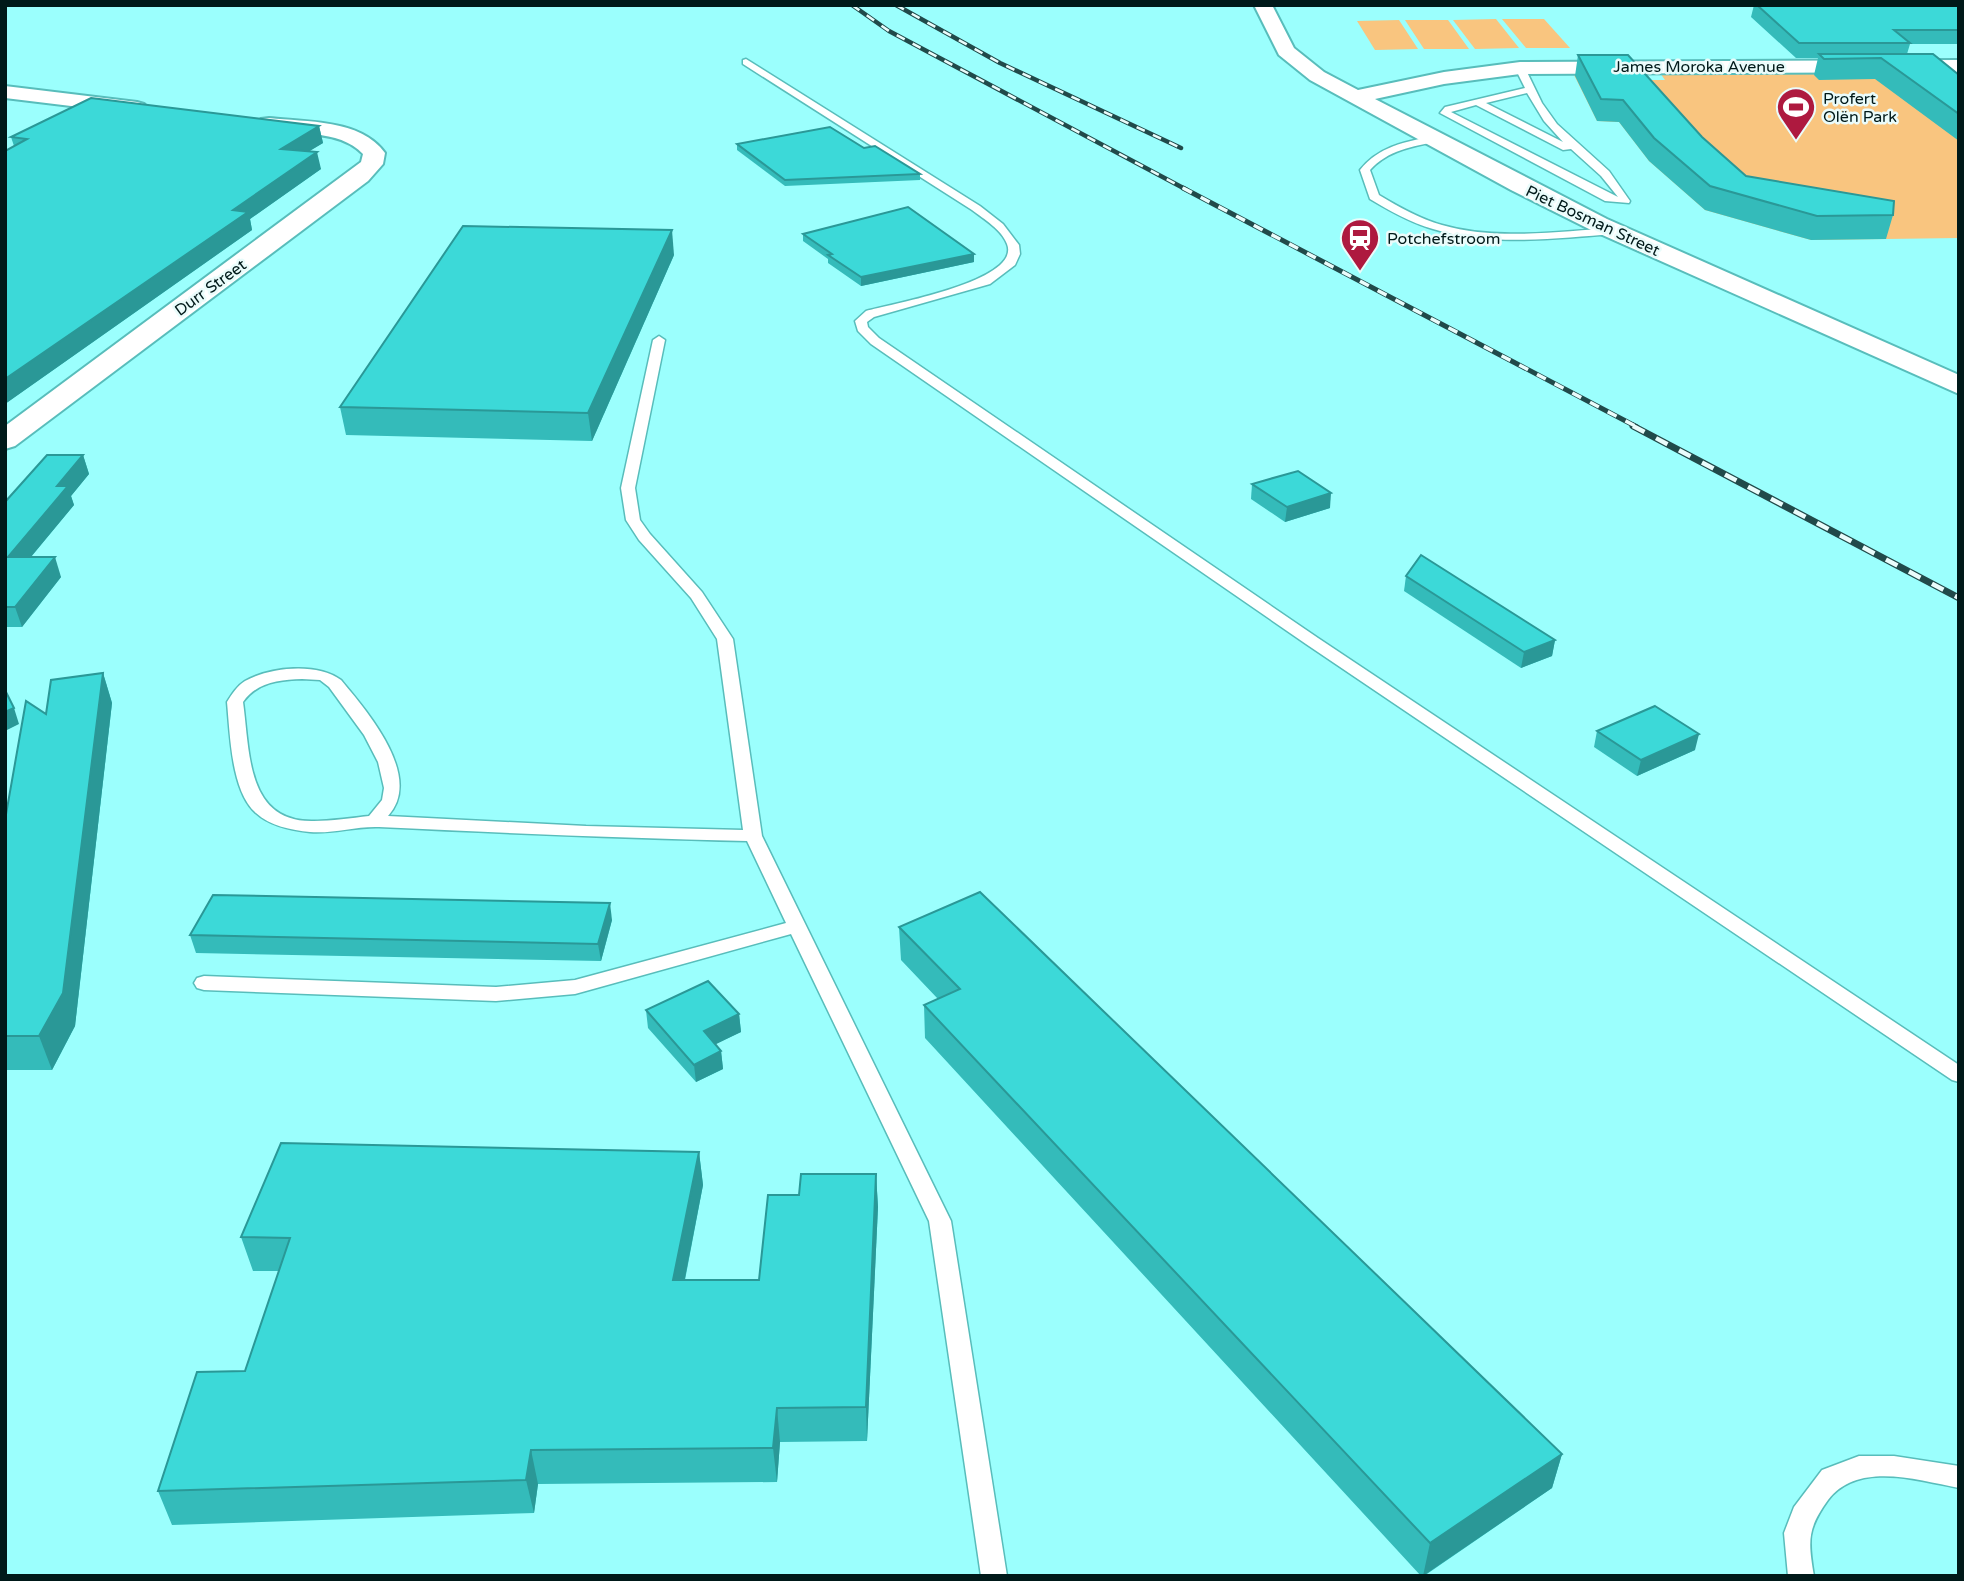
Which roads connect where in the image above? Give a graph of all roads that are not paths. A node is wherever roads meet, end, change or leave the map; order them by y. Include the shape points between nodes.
1 (1263, 5) edge
2 (746, 62) dead end
3 (1959, 66) edge
4 (1520, 68) junction
5 (1530, 89) junction
6 (5, 92) edge
7 (1357, 96) junction
8 (1477, 102) junction
9 (152, 110) edge
10 (246, 121) edge
11 (1434, 139) junction
12 (1592, 161) junction
13 (1615, 231) junction
14 (659, 340) dead end
15 (1959, 386) edge
16 (5, 440) edge
17 (374, 821) junction
18 (753, 836) junction
19 (797, 926) junction
20 (204, 983) dead end
21 (1959, 1076) edge
22 (1959, 1477) edge
23 (993, 1576) edge
24 (1801, 1576) edge

1 - 7 street, Piet Bosman Street via 1277,38 1299,64
2 - 21 lane via 976,208 1012,242 1011,267 999,276 870,314 861,321 862,328 875,341 1311,641
3 - 4 street, James Moroka Avenue
4 - 5 lane
4 - 7 street, James Moroka Avenue
5 - 8 lane
5 - 12 lane via 1539,110
6 - 9 street
7 - 11 street, Piet Bosman Street
8 - 12 lane
8 - 12 lane via 1445,113 1609,199 1625,201
10 - 16 street, Durr Street via 341,133 369,145 374,153 372,163
11 - 13 street, Piet Bosman Street
11 - 13 lane via 1388,149 1374,159 1365,170 1374,197 1413,219 1447,230 1538,236
13 - 15 street, Piet Bosman Street
14 - 18 lane via 628,488 633,520 697,596 725,639
17 - 17 lane via 391,801 388,769 379,745 332,680 302,673 264,679 246,688 235,702 243,767 261,810 280,821 312,827
17 - 18 lane
18 - 19 lane
19 - 20 lane via 575,987 496,994
19 - 23 lane via 940,1221
22 - 24 lane via 1896,1466 1857,1468 1831,1478 1806,1508 1795,1538

